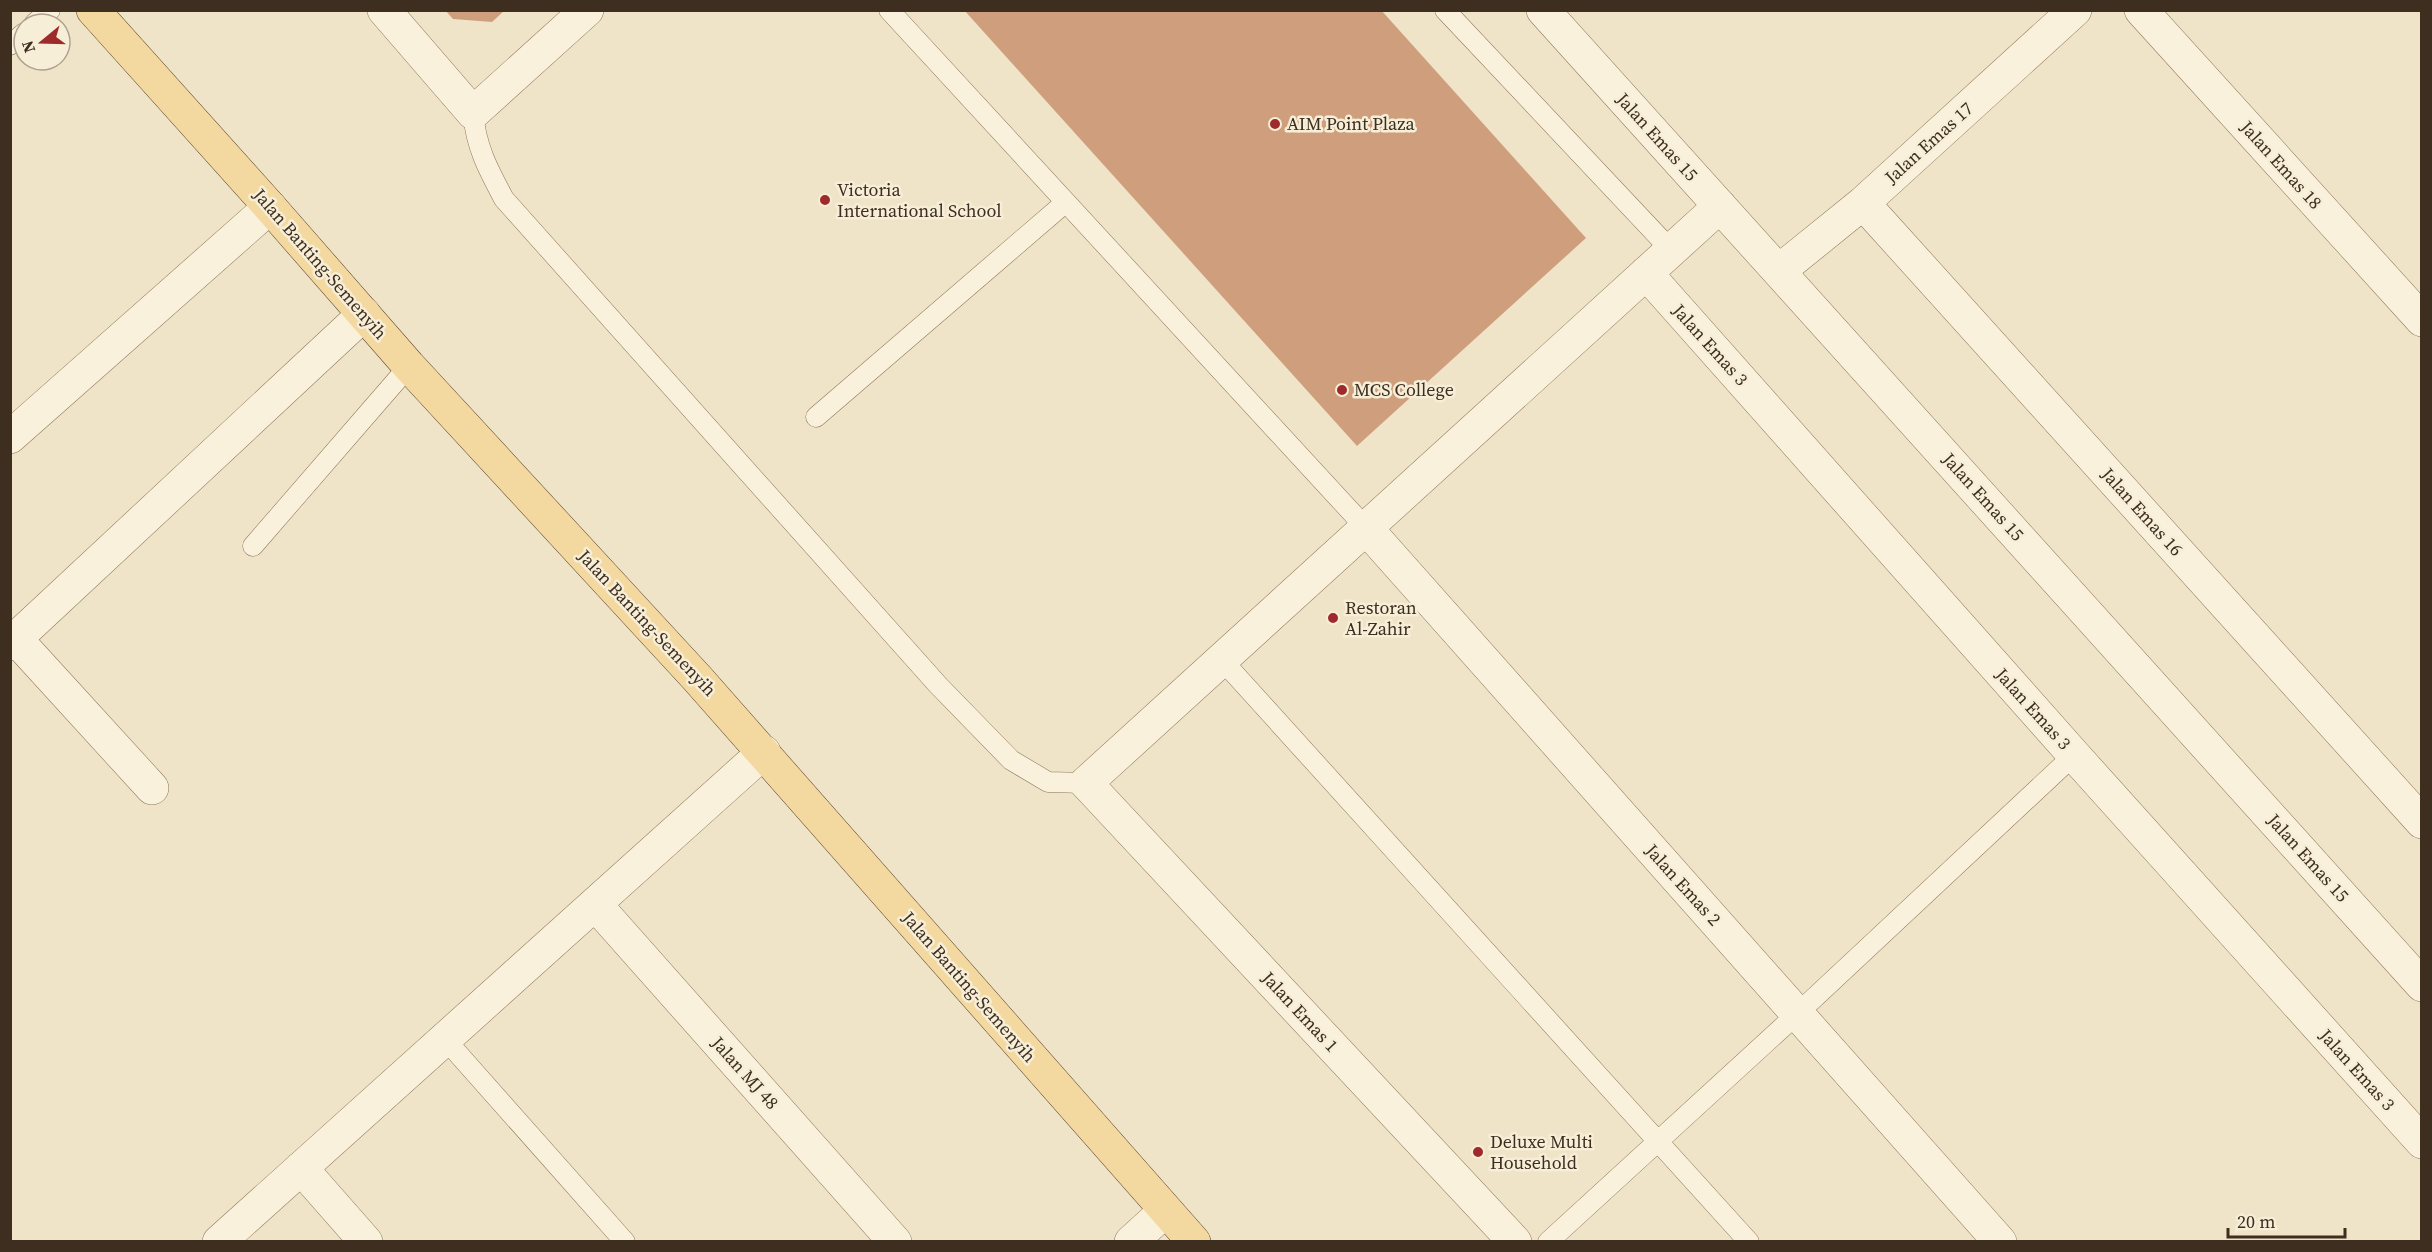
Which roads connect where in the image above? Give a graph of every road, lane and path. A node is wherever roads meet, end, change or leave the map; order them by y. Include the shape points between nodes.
1 (93, 10) edge
2 (384, 10) edge
3 (587, 10) edge
4 (889, 10) edge
5 (1445, 10) edge
6 (1543, 10) edge
7 (2075, 10) edge
8 (2141, 10) edge
9 (473, 113) junction
10 (1066, 202) junction
11 (1863, 203) junction
12 (1720, 206) junction
13 (270, 207) junction
14 (1671, 250) junction
15 (1779, 272) junction
16 (1646, 273) junction
17 (363, 314) junction
18 (2421, 320) edge
19 (410, 366) junction
20 (816, 417) dead end
21 (10, 437) edge
22 (1366, 528) junction
23 (253, 546) dead end
24 (14, 641) edge
25 (1222, 660) junction
26 (764, 752) junction
27 (2074, 755) junction
28 (1086, 783) junction
29 (152, 788) dead end
30 (2421, 822) edge
31 (596, 904) junction
32 (2421, 985) edge
33 (1797, 1014) junction
34 (445, 1039) junction
35 (1658, 1142) junction
36 (2421, 1142) edge
37 (301, 1168) junction
38 (1165, 1211) junction
39 (219, 1242) edge
40 (366, 1242) edge
41 (625, 1242) edge
42 (895, 1242) edge
43 (1131, 1242) edge
44 (1194, 1242) edge
45 (1515, 1242) edge
46 (1548, 1242) edge
47 (1749, 1242) edge
48 (2000, 1242) edge

1 - 13 main road, Jalan Banting-Semenyih
2 - 9 street
3 - 9 street
4 - 10 lane
5 - 14 lane
6 - 12 street, Jalan Emas 15
7 - 11 street, Jalan Emas 17
8 - 18 street, Jalan Emas 18
9 - 28 lane via 482,158 504,199 938,685 1011,760 1048,782
10 - 20 lane
10 - 22 lane
11 - 15 street, Jalan Emas 17
11 - 30 street, Jalan Emas 16
12 - 14 street
12 - 15 street, Jalan Emas 15
13 - 17 main road, Jalan Banting-Semenyih
13 - 21 street
14 - 16 street
15 - 32 street, Jalan Emas 15
16 - 22 street
16 - 27 street, Jalan Emas 3
17 - 19 main road, Jalan Banting-Semenyih
17 - 24 street
19 - 23 lane
19 - 26 main road, Jalan Banting-Semenyih
22 - 25 street
22 - 33 street, Jalan Emas 2
24 - 29 street
25 - 28 street
25 - 35 lane
26 - 31 street
26 - 38 main road, Jalan Banting-Semenyih
27 - 33 lane
27 - 36 street, Jalan Emas 3
28 - 45 street, Jalan Emas 1
31 - 34 street
31 - 42 street, Jalan MJ 48
33 - 35 lane
33 - 48 street, Jalan Emas 2
34 - 37 street
34 - 41 lane
35 - 46 lane
35 - 47 lane
37 - 39 street
37 - 40 street
38 - 43 street
38 - 44 main road, Jalan Banting-Semenyih

